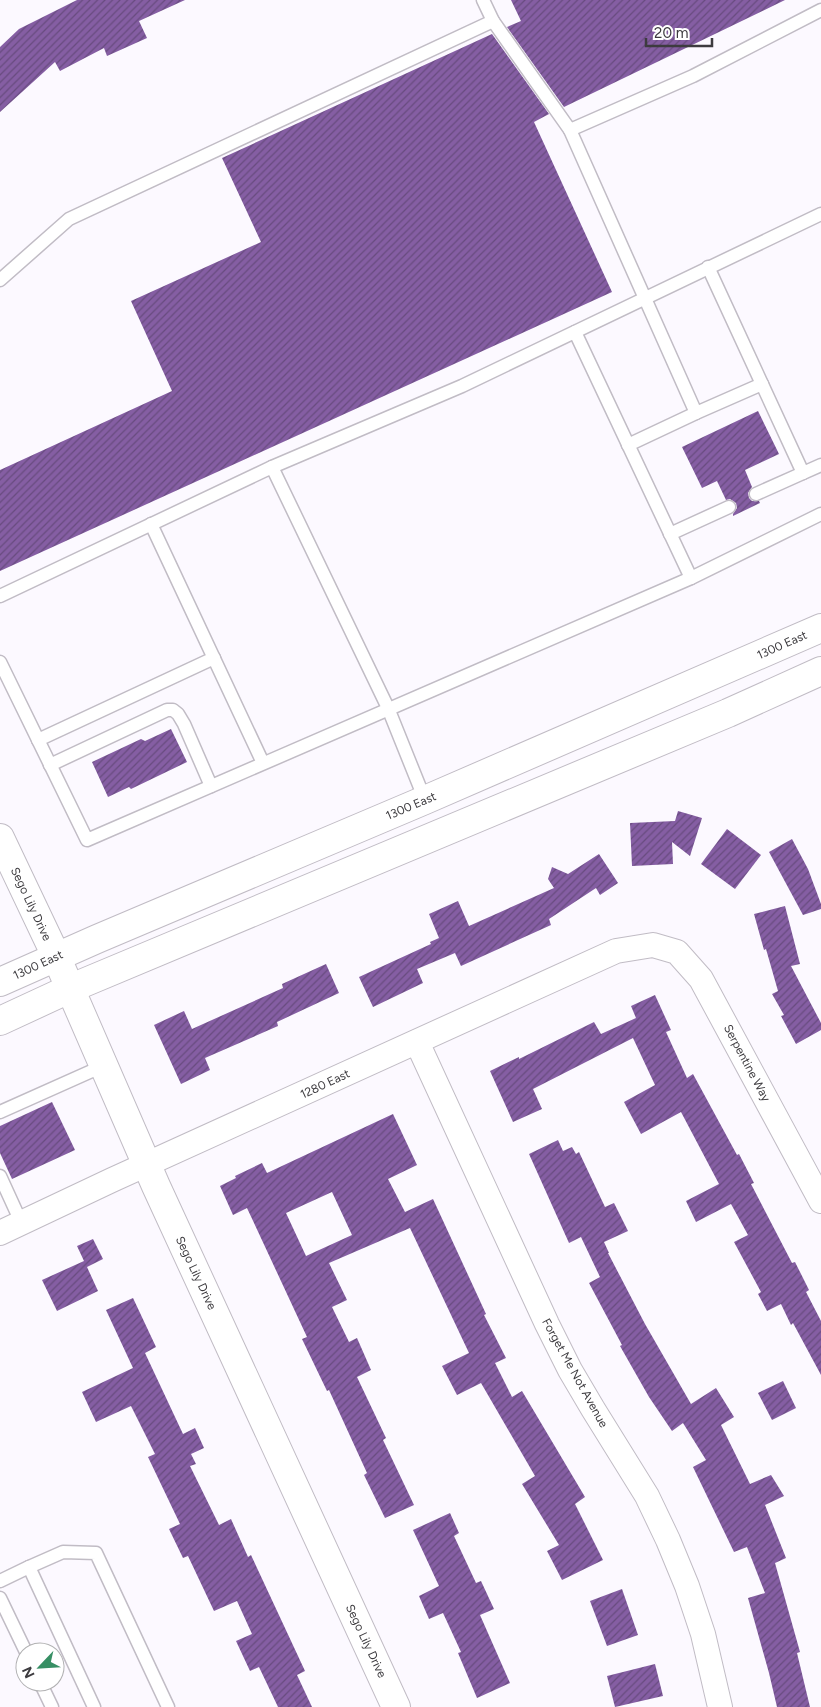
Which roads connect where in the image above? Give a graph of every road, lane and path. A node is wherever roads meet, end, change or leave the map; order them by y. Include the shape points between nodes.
1 (483, 0) edge
2 (821, 10) edge
3 (493, 21) junction
4 (570, 130) junction
5 (821, 214) edge
6 (708, 268) junction
7 (0, 280) edge
8 (644, 299) junction
9 (575, 332) junction
10 (762, 384) junction
11 (696, 413) junction
12 (628, 445) junction
13 (821, 465) edge
14 (272, 467) junction
15 (802, 473) junction
16 (756, 494) dead end
17 (729, 507) dead end
18 (821, 514) edge
19 (151, 524) junction
20 (670, 534) junction
21 (691, 578) junction
22 (0, 596) edge
23 (821, 628) edge
24 (214, 658) junction
25 (0, 662) edge
26 (821, 671) edge
27 (388, 708) junction
28 (38, 740) junction
29 (263, 763) junction
30 (50, 765) junction
31 (211, 786) junction
32 (425, 800) junction
33 (0, 838) edge
34 (311, 888) junction
35 (653, 945) joint
36 (56, 956) junction
37 (0, 982) edge
38 (69, 989) junction
39 (0, 1021) edge
40 (417, 1042) junction
41 (103, 1066) junction
42 (0, 1112) edge
43 (146, 1165) junction
44 (815, 1174) edge
45 (0, 1176) edge
46 (821, 1201) edge
47 (21, 1222) junction
48 (0, 1233) edge
49 (29, 1567) junction
50 (0, 1581) edge
51 (0, 1598) edge
52 (21, 1642) edge
53 (45, 1692) edge
54 (52, 1707) edge
55 (94, 1707) edge
56 (168, 1707) edge
57 (396, 1707) edge
58 (720, 1707) edge

1 - 3 lane
2 - 4 lane via 693,76
3 - 4 lane
3 - 7 lane via 69,219
4 - 8 lane
5 - 6 lane
6 - 8 lane
6 - 10 lane
8 - 9 lane
8 - 11 lane
9 - 12 lane
9 - 14 lane via 462,386
10 - 11 lane
10 - 15 lane
11 - 12 lane
12 - 20 lane
13 - 15 lane
14 - 19 lane
14 - 27 lane
15 - 16 lane
17 - 20 lane
18 - 21 lane
19 - 22 lane
19 - 24 lane
20 - 21 lane
21 - 27 lane
23 - 32 main road, 1300 East
24 - 28 lane
24 - 29 lane
25 - 28 lane
26 - 34 main road
27 - 29 lane
27 - 32 lane
28 - 30 lane
29 - 31 lane
30 - 31 lane via 87,840
30 - 31 lane via 173,710 184,724
32 - 34 main road via 414,823 352,850 331,864
32 - 36 main road, 1300 East
33 - 36 main road, Sego Lily Drive
34 - 38 main road
35 - 40 street, 1280 East via 616,951
35 - 44 street, Serpentine Way via 677,952 702,979
36 - 37 main road, 1300 East
36 - 38 main road, Sego Lily Drive
38 - 39 main road
38 - 41 main road, Sego Lily Drive
40 - 43 street, 1280 East
40 - 58 street, Forget Me Not Avenue via 547,1324 647,1496 668,1540 703,1634
41 - 42 lane
41 - 43 main road, Sego Lily Drive
43 - 47 street, 1280 East
43 - 57 main road, Sego Lily Drive
44 - 46 street, Serpentine Way
45 - 47 lane
47 - 48 street, 1280 East
49 - 50 lane
49 - 55 lane
49 - 56 lane via 63,1552 96,1553
51 - 52 lane
53 - 54 lane

